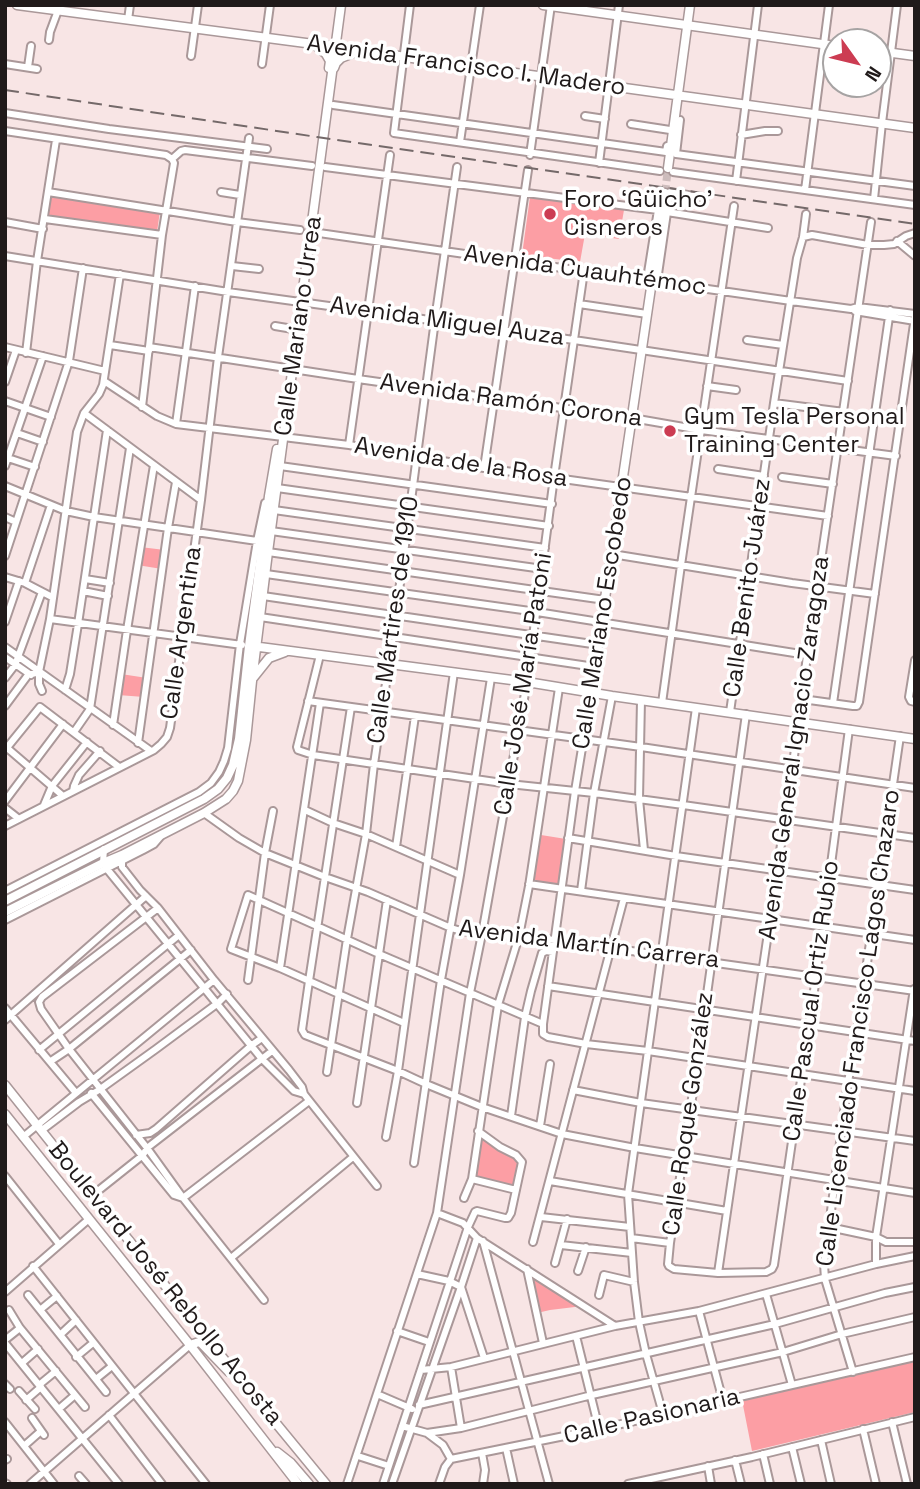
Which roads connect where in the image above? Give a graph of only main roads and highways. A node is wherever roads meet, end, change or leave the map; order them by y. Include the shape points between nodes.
1 (17, 5) edge
2 (341, 5) edge
3 (690, 5) edge
4 (548, 6) edge
5 (60, 8) edge
6 (687, 26) junction
7 (822, 44) edge
8 (315, 45) junction
9 (336, 47) junction
10 (359, 50) junction
11 (892, 53) edge
12 (915, 56) edge
13 (333, 71) junction
14 (676, 95) junction
15 (915, 128) edge
16 (667, 170) tunnel mouth
17 (667, 192) tunnel mouth
18 (300, 301) junction
19 (282, 436) junction
20 (249, 645) junction
21 (295, 651) junction
22 (252, 681) junction
23 (591, 693) junction
24 (915, 738) edge
25 (5, 901) edge
26 (5, 912) edge
27 (5, 1084) edge
28 (5, 1114) edge
29 (190, 1345) junction
30 (238, 1377) junction
31 (271, 1449) junction
32 (298, 1484) edge
33 (309, 1484) edge
34 (326, 1484) edge

1 - 5 main road, Avenida Francisco I. Madero
2 - 9 main road, Calle Mariano Urrea
3 - 6 main road
4 - 6 main road
5 - 8 main road, Avenida Francisco I. Madero
6 - 7 main road
6 - 14 main road
8 - 9 main road, Avenida Francisco I. Madero
8 - 18 main road, Calle Mariano Urrea via 330,61
9 - 10 main road, Avenida Francisco I. Madero
9 - 13 main road, Calle Mariano Urrea
10 - 13 main road via 341,58
10 - 14 main road, Avenida Francisco I. Madero
11 - 12 main road
13 - 18 main road, Calle Mariano Urrea
14 - 15 main road, Avenida Francisco I. Madero
14 - 16 main road
17 - 23 main road, Calle Mariano Escobedo
18 - 19 main road, Calle Mariano Urrea
19 - 20 main road, Calle Mariano Urrea
19 - 20 main road, Calle Mariano Urrea via 260,617
20 - 21 main road
20 - 22 main road
20 - 25 main road via 239,739 230,772 218,789
21 - 22 main road via 269,658
21 - 23 main road
22 - 26 main road via 238,781 226,799 122,858
23 - 24 main road
27 - 30 main road, Boulevard José Rebollo Acosta
28 - 29 main road, Boulevard José Rebollo Acosta
29 - 30 main road via 201,1343
29 - 31 main road, Boulevard José Rebollo Acosta
30 - 34 main road, Boulevard José Rebollo Acosta
31 - 32 main road, Boulevard José Rebollo Acosta
31 - 33 main road via 285,1457

